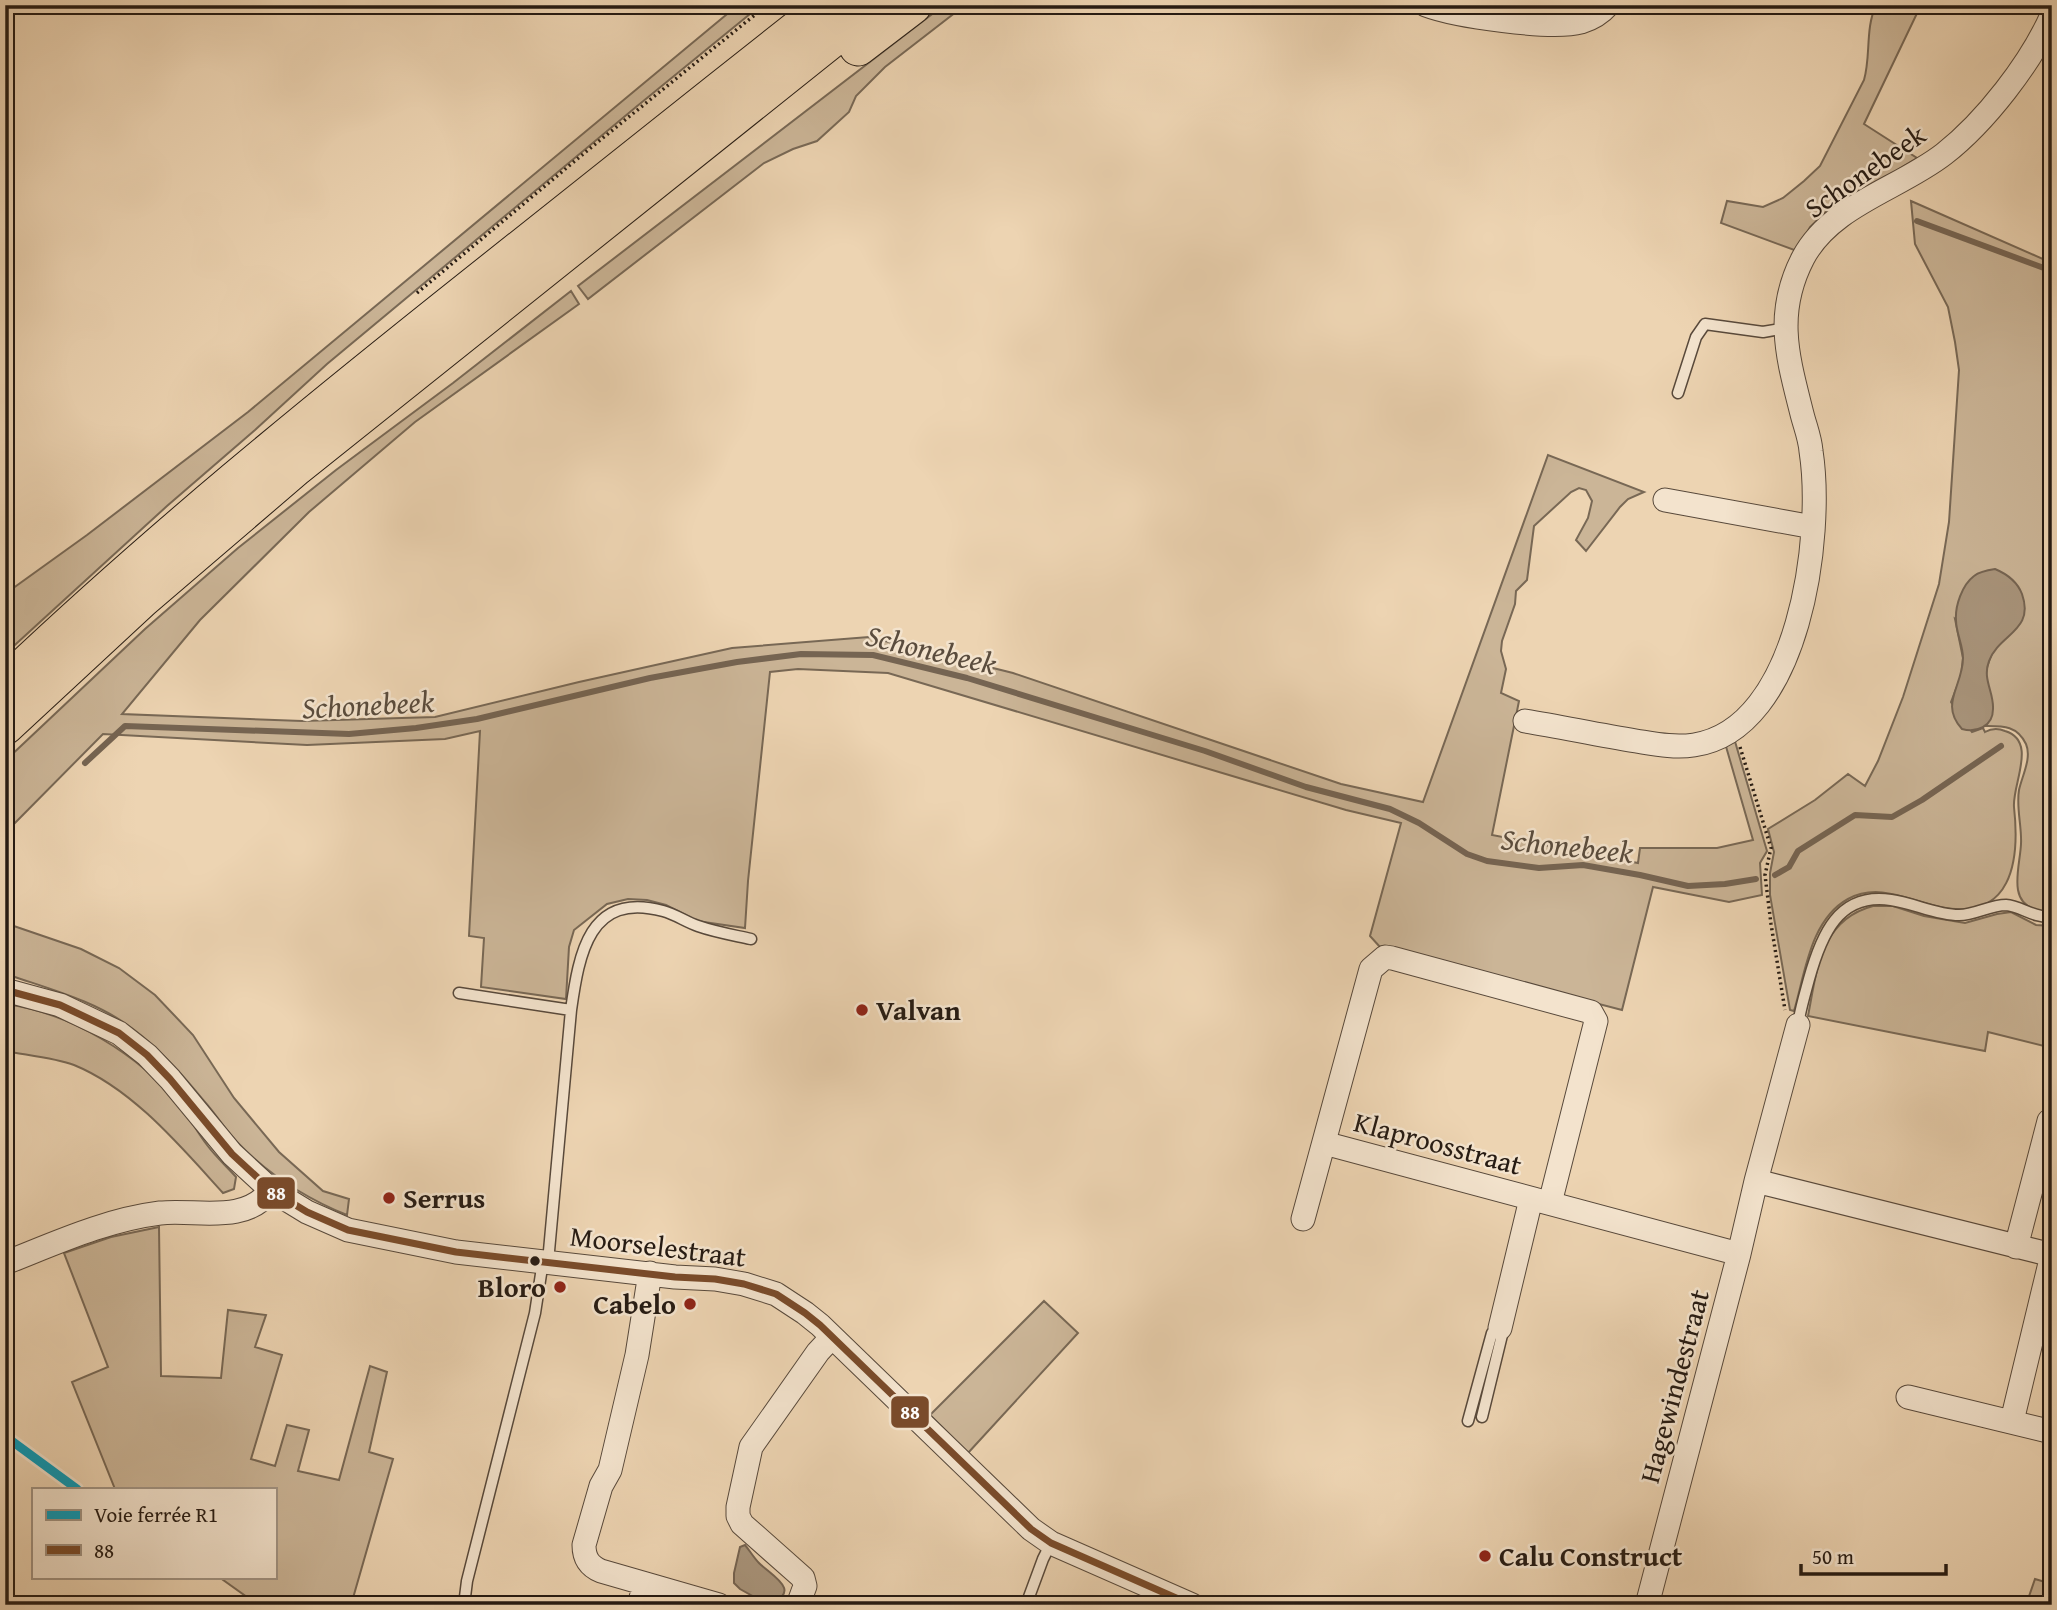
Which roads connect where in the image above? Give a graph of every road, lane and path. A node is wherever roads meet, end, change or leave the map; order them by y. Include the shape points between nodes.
1 (828, 5) edge
2 (874, 5) edge
3 (913, 5) edge
4 (1426, 5) edge
5 (1608, 5) edge
6 (2052, 15) edge
7 (599, 224) junction
8 (1786, 328) junction
9 (1678, 393) dead end
10 (1665, 500) dead end
11 (1813, 527) junction
12 (5, 685) edge
13 (1525, 721) dead end
14 (5, 726) edge
15 (1735, 729) junction
16 (2052, 917) edge
17 (751, 939) dead end
18 (5, 990) edge
19 (459, 993) dead end
20 (571, 1010) junction
21 (1798, 1026) junction
22 (2049, 1121) dead end
23 (1324, 1143) junction
24 (1756, 1181) junction
25 (271, 1190) junction
26 (1541, 1201) junction
27 (1303, 1219) dead end
28 (2016, 1247) junction
29 (1739, 1254) junction
30 (546, 1261) junction
31 (5, 1263) edge
32 (650, 1273) junction
33 (1500, 1328) junction
34 (832, 1337) junction
35 (1908, 1397) dead end
36 (1482, 1417) dead end
37 (1468, 1421) dead end
38 (2012, 1421) junction
39 (2052, 1432) edge
40 (1051, 1544) junction
41 (642, 1594) edge
42 (464, 1605) edge
43 (719, 1605) edge
44 (799, 1605) edge
45 (1026, 1605) edge
46 (1192, 1605) edge
47 (1647, 1605) edge

1 - 12 highway via 278,444
2 - 7 highway
3 - 7 highway via 632,218
4 - 5 street via 1490,19 1578,23
6 - 8 street, Schonebeek via 2014,80 1972,128 1903,181 1856,206 1811,245 1787,304
7 - 14 highway via 286,476 142,599
8 - 9 lane via 1763,332 1705,324 1696,337
8 - 11 street, Schonebeek via 1811,449 1816,496
10 - 11 street
11 - 15 street, Schonebeek via 1811,564 1784,664 1768,694
13 - 15 street, Schonebeek via 1675,747 1718,739
15 - 21 path via 1771,848 1765,875 1771,924 1787,1019
16 - 21 lane via 2007,905 1959,915 1890,899 1865,900 1847,907 1819,945
17 - 20 lane via 697,926 664,911 630,907 605,916 587,939
18 - 25 street, Moorselestraat via 60,1004 119,1033 147,1055 232,1154
19 - 20 lane
20 - 30 lane
21 - 24 street, Hagewindestraat
22 - 28 street
23 - 26 street, Klaproosstraat
23 - 26 street via 1371,969 1385,957 1392,958 1595,1017 1574,1114
23 - 27 street, Klaproosstraat
24 - 28 street
24 - 29 street, Hagewindestraat
25 - 30 street, Moorselestraat via 348,1230 456,1252
25 - 31 street via 249,1209 160,1213 99,1227
26 - 29 street, Klaproosstraat
26 - 33 street, Klaproosstraat
28 - 38 street via 2052,1255
29 - 47 street, Hagewindestraat
30 - 32 street, Moorselestraat
30 - 42 lane
32 - 34 street, Moorselestraat via 715,1279 776,1294
32 - 41 street via 637,1355 610,1469 584,1545 594,1568
33 - 36 lane
33 - 37 lane via 1492,1333
34 - 40 street, Moorselestraat via 1014,1514
34 - 44 street via 751,1447 738,1507 743,1524 803,1578
35 - 38 street
38 - 39 street
40 - 45 lane
40 - 46 street, Moorselestraat
41 - 43 street

